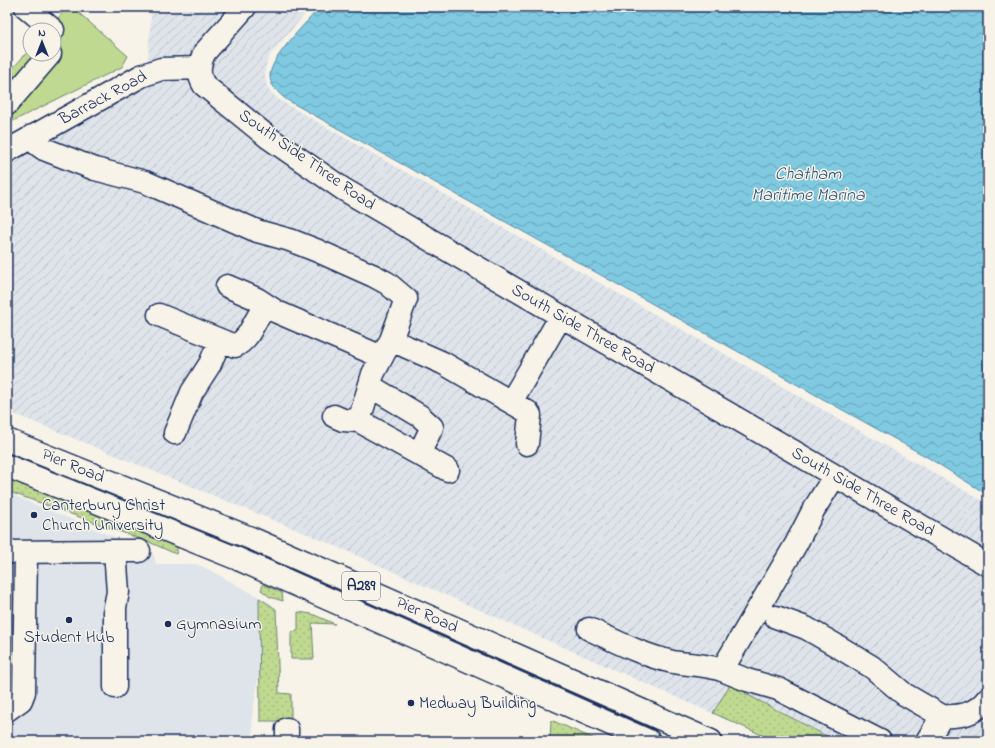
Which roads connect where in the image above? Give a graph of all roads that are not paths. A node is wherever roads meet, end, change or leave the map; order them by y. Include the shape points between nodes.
1 (26, 7) edge
2 (245, 7) edge
3 (44, 22) edge
4 (43, 62) edge
5 (199, 68) junction
6 (7, 104) edge
7 (32, 136) junction
8 (7, 151) edge
9 (227, 286) dead end
10 (266, 306) junction
11 (159, 315) dead end
12 (561, 316) junction
13 (220, 340) junction
14 (386, 348) junction
15 (370, 386) junction
16 (511, 402) junction
17 (334, 416) dead end
18 (359, 421) junction
19 (175, 434) dead end
20 (7, 440) edge
21 (527, 444) dead end
22 (419, 454) junction
23 (7, 466) edge
24 (448, 470) dead end
25 (834, 476) junction
26 (116, 551) junction
27 (139, 551) dead end
28 (17, 552) edge
29 (988, 565) edge
30 (776, 617) dead end
31 (589, 630) dead end
32 (722, 670) junction
33 (115, 687) dead end
34 (988, 698) edge
35 (7, 710) edge
36 (942, 716) junction
37 (649, 741) edge
38 (711, 741) edge
39 (880, 741) edge
40 (927, 741) edge

1 - 3 main road
2 - 5 main road via 205,52
4 - 6 main road
5 - 7 main road, Barrack Road via 161,69 145,74
5 - 12 main road, South Side Three Road via 204,85 269,138 343,189
7 - 8 main road, Barrack Road
7 - 14 main road via 44,149 95,169 145,182 257,231 297,242 382,280 406,299
9 - 10 main road
10 - 13 main road via 258,314 246,340 235,346
10 - 14 main road
11 - 13 main road
12 - 16 main road
12 - 25 main road, South Side Three Road
13 - 19 main road via 210,364 192,392
14 - 15 main road
14 - 16 main road via 444,363
15 - 18 main road
15 - 22 main road via 420,416 432,427
16 - 21 main road via 530,415
17 - 18 main road via 343,420
18 - 22 main road
20 - 38 main road, Pier Road / A289 via 253,539
22 - 24 main road
23 - 37 main road, Pier Road / A289 via 238,559
25 - 29 main road, South Side Three Road
25 - 32 main road
26 - 27 main road
26 - 28 main road
26 - 33 main road via 118,592 115,607
28 - 35 main road via 24,692 21,700
30 - 36 main road via 806,628 832,643 872,667 904,694
31 - 32 main road via 669,661
32 - 39 main road via 778,689
34 - 36 main road via 981,707 963,716
36 - 40 main road

